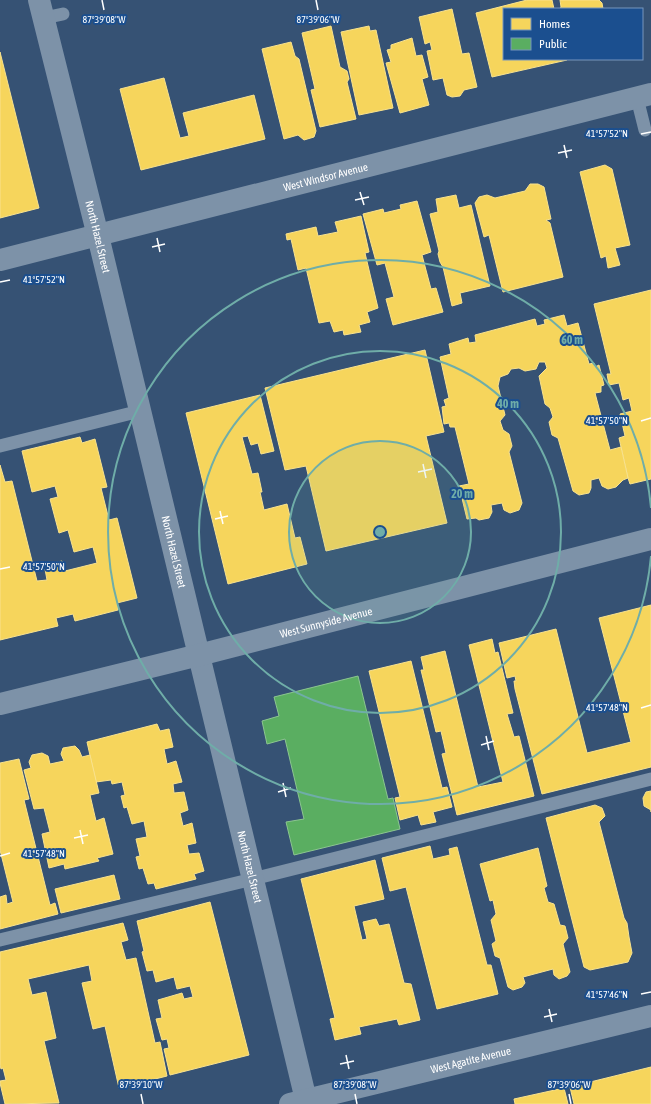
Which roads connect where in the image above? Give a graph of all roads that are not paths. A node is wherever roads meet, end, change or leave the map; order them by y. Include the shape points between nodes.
1 (49, 11) edge
2 (644, 96) edge
3 (645, 130) dead end
4 (98, 236) junction
5 (0, 260) edge
6 (140, 411) junction
7 (0, 446) edge
8 (651, 539) edge
9 (199, 655) junction
10 (0, 704) edge
11 (651, 779) edge
12 (253, 878) junction
13 (0, 940) edge
14 (651, 1016) edge
15 (301, 1103) edge

1 - 4 street, North Hazel Street
2 - 3 lane
2 - 4 street, West Windsor Avenue
4 - 5 street, West Windsor Avenue
4 - 6 street, North Hazel Street
6 - 7 lane
6 - 9 street, North Hazel Street
8 - 9 street, West Sunnyside Avenue
9 - 10 street, West Sunnyside Avenue
9 - 12 street, North Hazel Street
11 - 12 lane
12 - 13 lane
12 - 15 street, North Hazel Street
14 - 15 street, West Agatite Avenue

